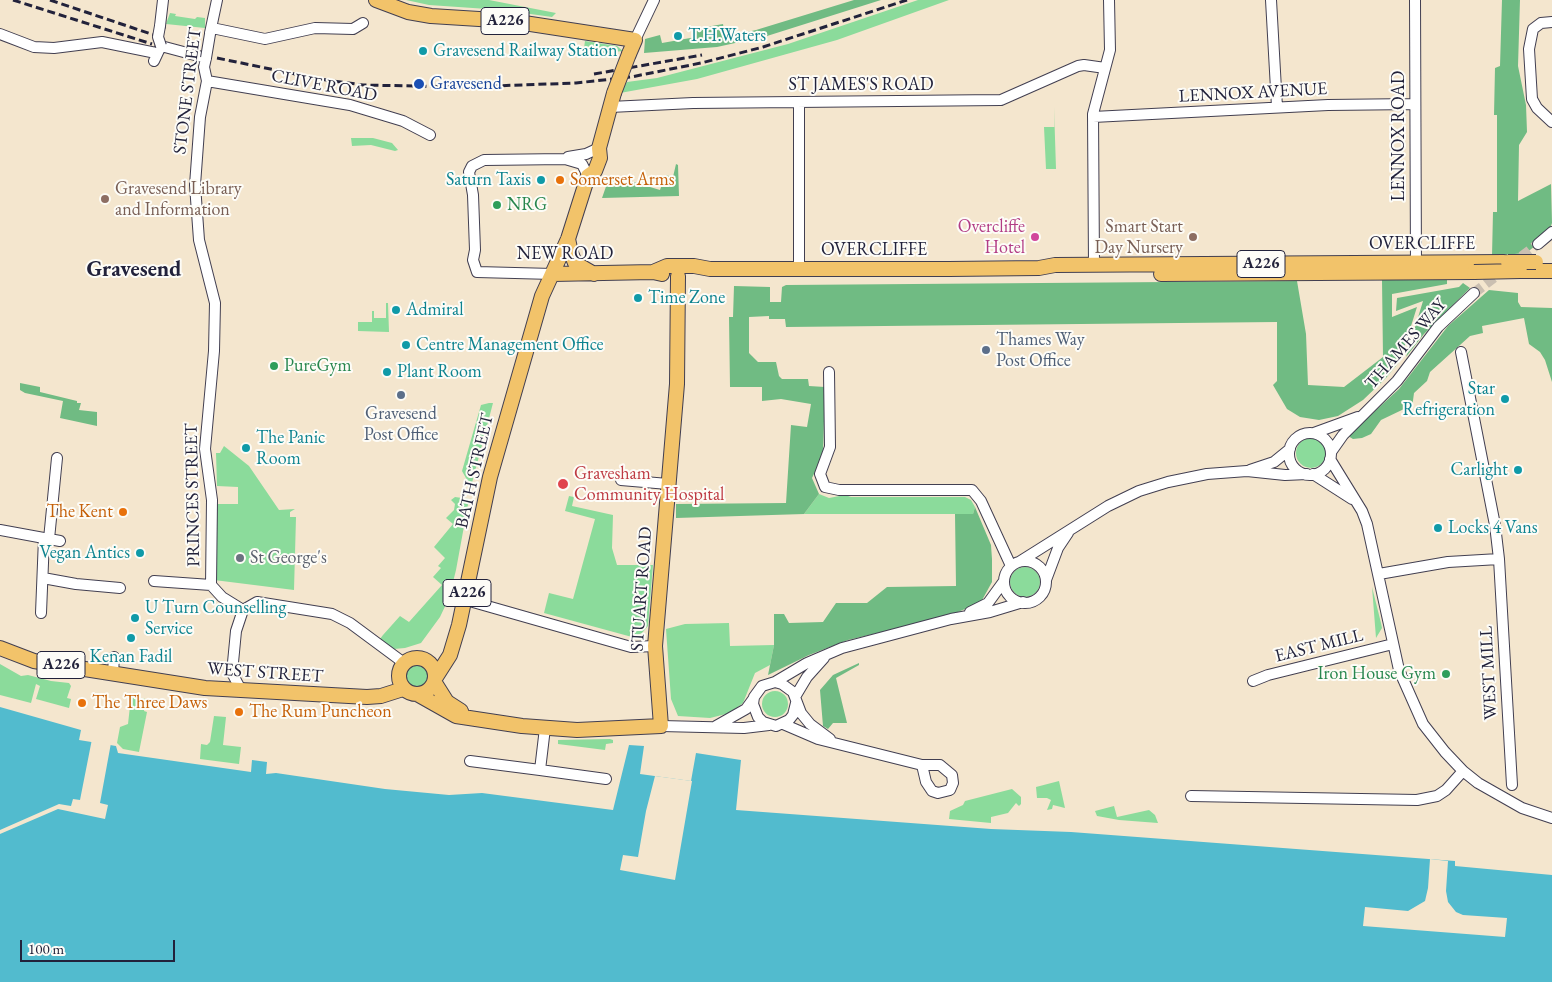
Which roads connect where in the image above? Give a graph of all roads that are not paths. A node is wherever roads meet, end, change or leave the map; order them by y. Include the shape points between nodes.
1 (164, 0) edge
2 (217, 0) edge
3 (376, 0) edge
4 (654, 0) edge
5 (1109, 0) edge
6 (1271, 0) edge
7 (1415, 0) edge
8 (1552, 22) edge
9 (363, 23) dead end
10 (211, 31) junction
11 (0, 34) edge
12 (635, 40) junction
13 (157, 54) junction
14 (206, 58) junction
15 (1105, 68) junction
16 (207, 81) junction
17 (799, 102) junction
18 (1415, 104) junction
19 (610, 107) junction
20 (1277, 108) junction
21 (1093, 117) junction
22 (1552, 122) edge
23 (430, 135) dead end
24 (599, 148) junction
25 (565, 159) junction
26 (588, 176) junction
27 (1552, 232) edge
28 (568, 239) junction
29 (1538, 244) tunnel mouth
30 (1552, 262) edge
31 (1293, 264) junction
32 (1094, 265) junction
33 (1416, 267) junction
34 (1479, 267) junction
35 (1039, 268) junction
36 (799, 269) junction
37 (702, 270) junction
38 (1552, 271) edge
39 (653, 272) junction
40 (1370, 273) junction
41 (209, 274) joint
42 (553, 274) junction
43 (594, 274) junction
44 (1147, 274) junction
45 (678, 276) junction
46 (1474, 294) tunnel mouth
47 (1461, 352) dead end
48 (829, 372) dead end
49 (1361, 416) junction
50 (1314, 433) junction
51 (1290, 449) junction
52 (1331, 456) junction
53 (57, 458) dead end
54 (1247, 471) junction
55 (1310, 474) junction
56 (621, 480) dead end
57 (668, 484) junction
58 (1357, 502) junction
59 (0, 530) edge
60 (1070, 530) junction
61 (46, 539) junction
62 (60, 541) dead end
63 (1499, 558) junction
64 (1015, 564) junction
65 (1379, 574) junction
66 (43, 578) junction
67 (1004, 581) junction
68 (1046, 581) junction
69 (158, 584) dead end
70 (211, 585) junction
71 (120, 588) dead end
72 (466, 600) junction
73 (1022, 602) junction
74 (244, 610) junction
75 (41, 613) dead end
76 (951, 619) junction
77 (1393, 644) junction
78 (656, 646) junction
79 (0, 648) edge
80 (826, 655) junction
81 (114, 657) dead end
82 (404, 662) junction
83 (119, 674) junction
84 (435, 680) junction
85 (1254, 681) dead end
86 (775, 682) junction
87 (240, 688) junction
88 (403, 689) junction
89 (417, 694) junction
90 (754, 697) junction
91 (796, 700) junction
92 (480, 720) junction
93 (783, 724) junction
94 (769, 725) junction
95 (661, 726) junction
96 (710, 727) junction
97 (545, 728) junction
98 (836, 742) junction
99 (470, 761) dead end
100 (922, 765) dead end
101 (540, 770) junction
102 (1462, 771) junction
103 (606, 779) dead end
104 (1512, 785) dead end
105 (1191, 796) dead end
106 (1552, 818) edge

1 - 13 street, bridge
2 - 10 street, STONE STREET
3 - 12 main road, A226 via 408,12 431,16 519,22
4 - 12 street
5 - 15 street via 1110,46
6 - 20 street
7 - 18 street, LENNOX ROAD
8 - 22 street via 1533,29 1528,49 1532,99
9 - 10 street via 353,29 315,28 265,39
10 - 14 street, STONE STREET, bridge
11 - 13 street via 34,47 102,42
12 - 19 main road, A226, bridge
13 - 14 street
14 - 16 street, STONE STREET
15 - 17 street, ST JAMES'S ROAD via 1078,66 1002,100
15 - 21 street
16 - 23 street, CLIVE ROAD via 350,105 403,121
16 - 41 street, STONE STREET via 200,117 195,185 199,240
17 - 19 street, ST JAMES'S ROAD
17 - 36 street
18 - 20 street, LENNOX AVENUE
18 - 33 street, LENNOX ROAD
19 - 24 main road, A226
20 - 21 street, LENNOX AVENUE
21 - 32 street
24 - 25 street
24 - 26 main road, A226 via 599,163
25 - 26 street via 582,164
25 - 42 street, NEW ROAD via 484,160 472,166 469,173 473,260 477,272
26 - 28 main road, A226
27 - 29 street
28 - 42 main road, A226
28 - 43 main road via 570,253 576,263
30 - 34 main road, OVERCLIFFE, bridge
31 - 32 main road, OVERCLIFFE / A226
31 - 33 main road, OVERCLIFFE / A226
31 - 40 main road, OVERCLIFFE via 1301,268 1364,267
32 - 35 main road, OVERCLIFFE / A226
32 - 44 main road, OVERCLIFFE via 1096,270 1138,270
33 - 34 main road, OVERCLIFFE
33 - 40 main road, OVERCLIFFE
34 - 38 main road, OVERCLIFFE, bridge
35 - 36 main road, OVERCLIFFE / A226
35 - 44 main road, OVERCLIFFE via 1082,275
36 - 37 main road, OVERCLIFFE / A226 via 742,269 729,277
37 - 39 main road, NEW ROAD via 667,266
37 - 45 main road
39 - 43 main road, NEW ROAD
39 - 45 main road, NEW ROAD
40 - 44 main road, OVERCLIFFE
41 - 70 street, PRINCES STREET via 216,312 205,449 212,500
42 - 43 main road, NEW ROAD
42 - 72 main road, BATH STREET / A226 via 542,296 500,438
45 - 57 main road, STUART ROAD via 677,384
46 - 49 street, THAMES WAY via 1438,328 1388,391
47 - 63 street, WEST MILL
48 - 64 street via 830,447 820,474 825,487 839,490 972,490
49 - 50 street, THAMES WAY
49 - 52 street, THAMES WAY via 1337,442
50 - 51 street via 1295,439
50 - 52 street via 1326,440
51 - 54 street via 1274,462
51 - 55 street via 1293,466
52 - 55 street via 1323,470
52 - 58 street
53 - 61 street
54 - 55 street
54 - 60 street via 1192,476 1139,491
55 - 58 street
56 - 57 street
57 - 78 main road, STUART ROAD
58 - 65 street via 1368,524
59 - 61 street
60 - 64 street
60 - 68 street via 1058,548
61 - 62 street
61 - 66 street
63 - 65 street via 1448,562
63 - 104 street, WEST MILL
64 - 67 street
64 - 68 street via 1032,562 1042,569
65 - 77 street
66 - 71 street
66 - 75 street
67 - 73 street via 1012,598
67 - 76 street via 988,603
68 - 73 street via 1039,597
69 - 70 street
70 - 74 street, PRINCES STREET via 218,594
72 - 78 street via 631,647
72 - 84 main road, BATH STREET / A226 via 450,655
73 - 76 street
74 - 82 street via 257,602 332,614
74 - 87 street via 236,632 232,668
76 - 80 street via 863,641
77 - 85 street, EAST MILL
77 - 102 street via 1406,690 1423,724
78 - 95 main road, STUART ROAD
79 - 83 main road, A226 via 34,660
80 - 86 street
80 - 91 street via 807,677
81 - 83 street
82 - 84 main road via 414,658 425,659 433,666
82 - 88 main road via 399,673
83 - 87 main road, WEST STREET / A226 via 188,686
84 - 89 main road via 428,691
84 - 92 main road via 452,706
86 - 90 street via 762,686
86 - 91 street via 788,687
87 - 88 main road, WEST STREET / A226 via 367,697
88 - 89 main road
89 - 92 main road via 456,716
90 - 94 street via 754,711
90 - 96 street via 740,713
91 - 93 street via 793,715
91 - 98 street via 810,724
92 - 97 main road
93 - 94 street
93 - 98 street via 818,739
94 - 96 street
95 - 96 street
95 - 97 main road via 577,730
97 - 101 street
98 - 100 street
99 - 101 street
101 - 103 street
102 - 105 street via 1437,796 1416,800
102 - 106 street via 1522,808

